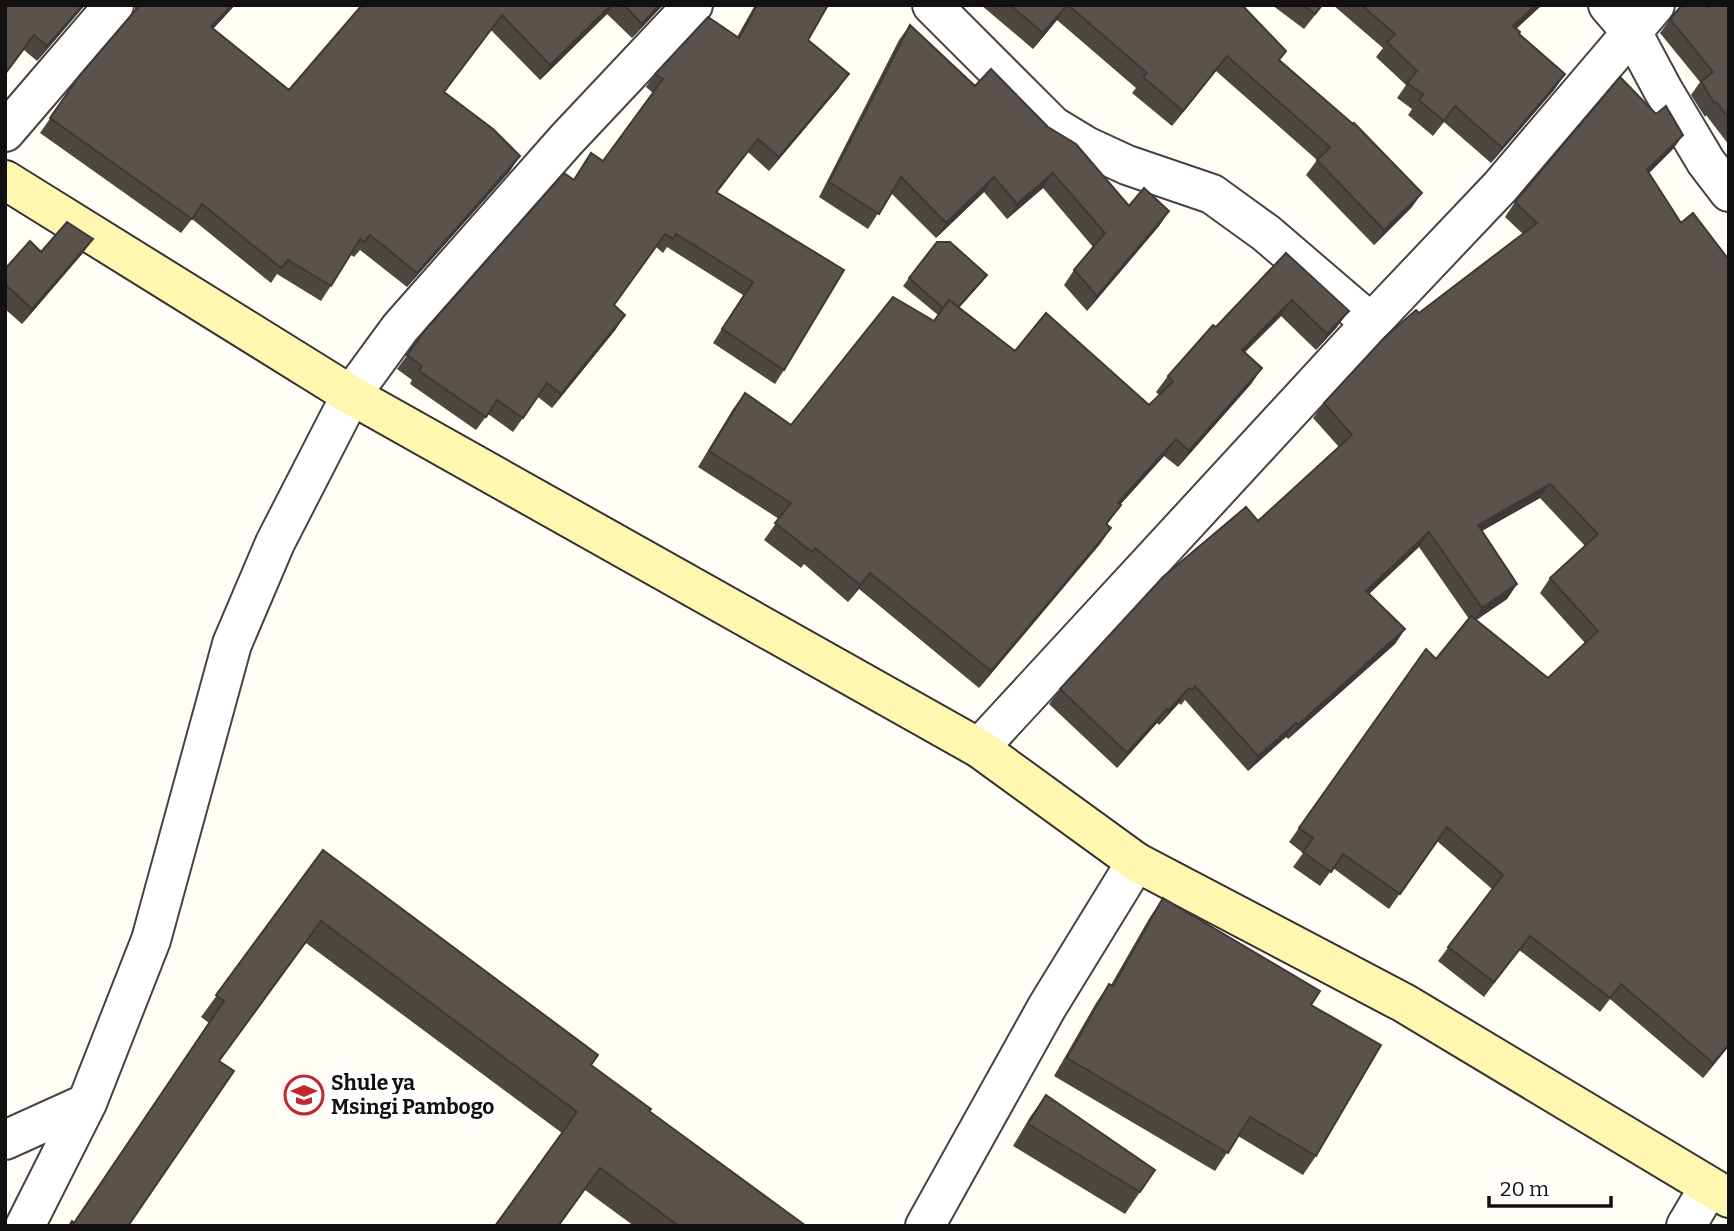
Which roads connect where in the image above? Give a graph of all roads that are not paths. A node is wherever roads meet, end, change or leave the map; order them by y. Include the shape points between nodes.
1 (114, 5) edge
2 (693, 5) edge
3 (932, 5) edge
4 (1608, 5) edge
5 (1644, 20) edge
6 (5, 132) edge
7 (5, 180) edge
8 (1729, 192) edge
9 (1371, 323) junction
10 (351, 395) junction
11 (979, 748) junction
12 (1136, 862) junction
13 (87, 1103) junction
14 (5, 1140) edge
15 (1719, 1193) edge
16 (25, 1226) edge
17 (925, 1226) edge
18 (1686, 1226) edge

1 - 6 street
2 - 10 street via 400,328
3 - 9 street via 1053,125 1127,165 1212,194 1266,233
4 - 5 street
5 - 8 street via 1706,162
5 - 9 street via 1500,187
7 - 10 street
9 - 11 street
10 - 11 street
10 - 13 street via 275,543 232,644 151,940
11 - 12 street
12 - 15 street via 1404,1003
12 - 17 street via 1047,1007
13 - 14 street
13 - 16 street
15 - 18 street

